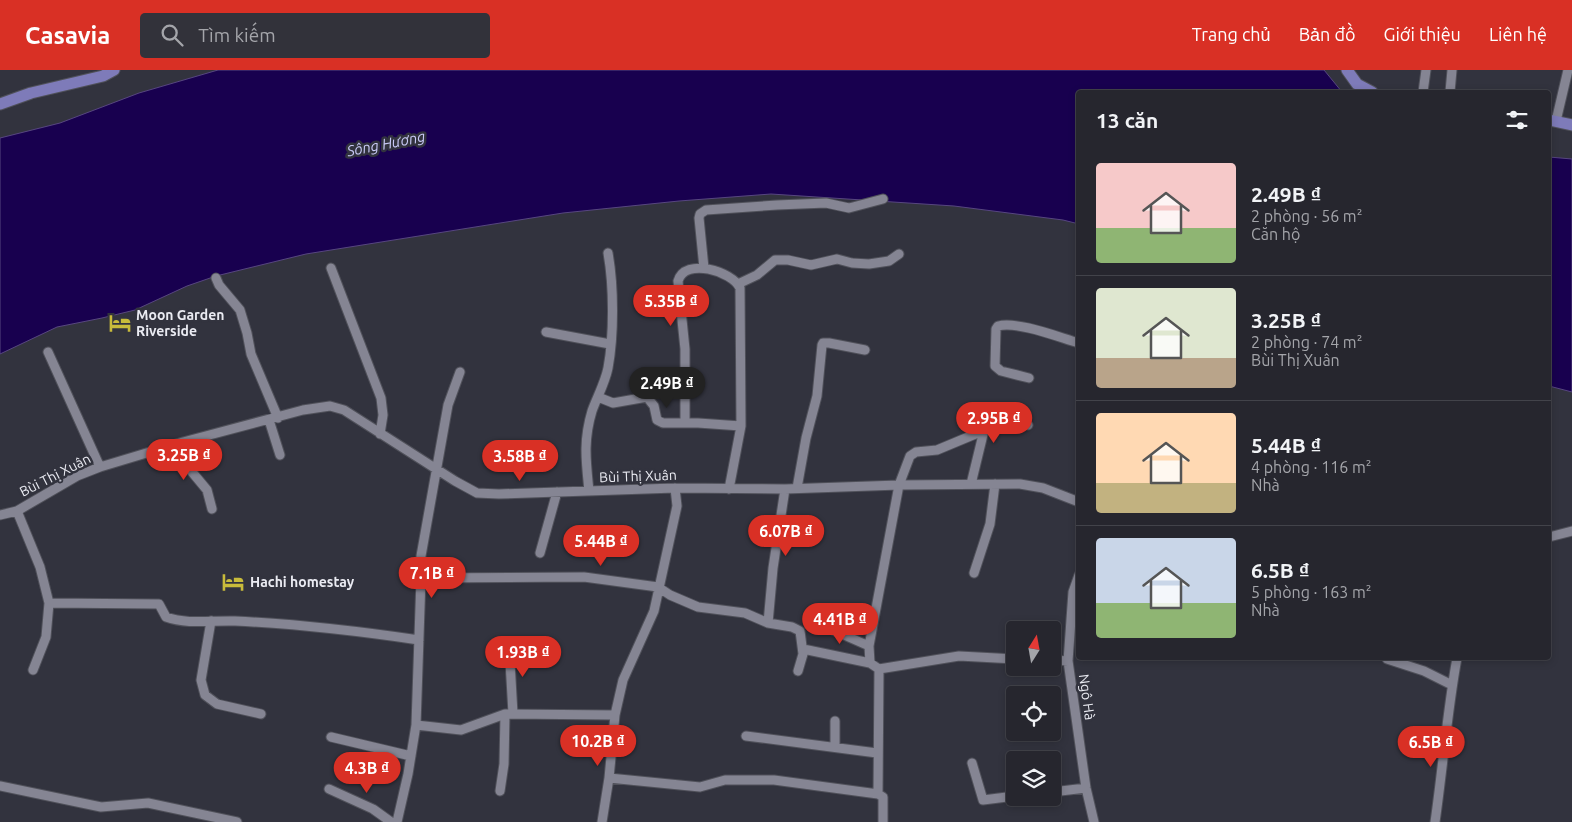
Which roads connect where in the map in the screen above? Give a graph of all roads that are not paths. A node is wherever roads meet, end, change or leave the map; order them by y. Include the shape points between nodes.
1 (114, 70) edge
2 (1347, 70) edge
3 (1426, 70) edge
4 (1452, 70) edge
5 (1568, 70) edge
6 (1368, 90) edge
7 (1424, 90) edge
8 (1450, 90) edge
9 (0, 104) edge
10 (1552, 121) edge
11 (1572, 124) edge
12 (883, 199) dead end
13 (608, 254) dead end
14 (899, 254) dead end
15 (331, 268) dead end
16 (704, 268) junction
17 (216, 278) dead end
18 (738, 284) junction
19 (546, 332) dead end
20 (1076, 342) edge
21 (610, 344) junction
22 (865, 350) dead end
23 (48, 352) dead end
24 (460, 372) dead end
25 (1029, 378) dead end
26 (598, 398) junction
27 (273, 419) junction
28 (685, 423) junction
29 (1028, 425) dead end
30 (741, 426) junction
31 (985, 430) junction
32 (380, 434) junction
33 (183, 442) junction
34 (280, 455) dead end
35 (100, 467) junction
36 (436, 470) junction
37 (971, 484) junction
38 (995, 484) junction
39 (898, 485) junction
40 (675, 488) junction
41 (797, 488) junction
42 (729, 489) junction
43 (785, 489) junction
44 (589, 491) junction
45 (557, 492) junction
46 (1076, 501) edge
47 (212, 509) dead end
48 (18, 510) junction
49 (0, 515) edge
50 (1572, 531) edge
51 (1551, 537) edge
52 (540, 553) dead end
53 (974, 574) dead end
54 (421, 578) junction
55 (658, 587) junction
56 (1076, 593) edge
57 (48, 603) junction
58 (211, 621) junction
59 (768, 623) junction
60 (819, 624) dead end
61 (419, 640) junction
62 (509, 644) dead end
63 (869, 646) junction
64 (803, 649) junction
65 (1006, 658) edge
66 (1393, 660) edge
67 (1457, 660) edge
68 (1061, 661) edge
69 (1068, 661) junction
70 (870, 663) junction
71 (880, 669) junction
72 (33, 670) dead end
73 (798, 671) dead end
74 (1452, 685) junction
75 (261, 714) dead end
76 (509, 714) junction
77 (615, 715) junction
78 (835, 721) dead end
79 (416, 725) junction
80 (331, 736) dead end
81 (746, 736) dead end
82 (835, 747) junction
83 (877, 753) junction
84 (411, 756) junction
85 (972, 763) dead end
86 (609, 778) junction
87 (0, 786) edge
88 (1086, 788) junction
89 (329, 789) dead end
90 (500, 790) dead end
91 (1061, 791) edge
92 (878, 794) junction
93 (1006, 797) edge
94 (237, 822) edge
95 (391, 822) edge
96 (397, 822) edge
97 (602, 822) edge
98 (882, 822) edge
99 (1094, 822) edge
100 (1435, 822) edge

1 - 9 main road via 103,76
2 - 6 main road via 1357,84
3 - 7 street
4 - 8 street
5 - 10 street
10 - 11 main road
12 - 16 street via 850,208 826,203 706,210 699,218
13 - 21 street via 612,284
14 - 18 street via 889,261 869,264 838,259 810,265 775,260 757,275
15 - 32 street via 381,398
16 - 18 street via 723,274
16 - 28 street via 685,270 678,281 686,349
17 - 27 street via 240,310
18 - 30 street via 741,296
19 - 21 street
20 - 25 street via 1020,326 998,326 995,366 1001,371
21 - 26 street via 608,368
22 - 41 street via 826,342 822,346 817,396
23 - 35 street
24 - 36 street via 448,405
26 - 28 street via 613,403 647,397 652,401 659,422
26 - 44 street via 585,449
27 - 32 street, Bùi Thị Xuân via 330,406 344,410
27 - 33 street, Bùi Thị Xuân
27 - 34 street
28 - 30 street
29 - 31 street via 990,414
30 - 42 street
31 - 37 street
31 - 39 street via 937,450 916,452 910,456
32 - 36 street, Bùi Thị Xuân
33 - 35 street, Bùi Thị Xuân
33 - 47 street via 192,472 207,490
35 - 48 street, Bùi Thị Xuân via 77,476
36 - 45 street, Bùi Thị Xuân via 477,493
36 - 54 street via 420,556
37 - 38 street, Bùi Thị Xuân
37 - 39 street, Bùi Thị Xuân
38 - 46 street, Bùi Thị Xuân via 1043,488
38 - 53 street via 990,524
39 - 41 street, Bùi Thị Xuân
39 - 63 street
40 - 42 street, Bùi Thị Xuân
40 - 44 street, Bùi Thị Xuân
40 - 55 street via 677,506
41 - 43 street, Bùi Thị Xuân
42 - 43 street, Bùi Thị Xuân
43 - 59 street via 772,568
44 - 45 street, Bùi Thị Xuân
45 - 52 street
48 - 49 street, Bùi Thị Xuân
48 - 57 street via 40,567
50 - 51 street
54 - 55 street via 584,577
54 - 61 street
55 - 59 street via 698,607 745,613
55 - 77 street via 654,611 623,680
56 - 69 street, Ngô Hà
57 - 58 street via 159,604 166,618
57 - 72 street via 46,637
58 - 61 street via 352,630
58 - 75 street via 201,680 205,696 217,704
59 - 64 street via 800,631
60 - 63 street
61 - 79 street
62 - 76 street
63 - 70 street
64 - 70 street
64 - 73 street
65 - 71 street via 959,656
66 - 74 street
67 - 74 street
68 - 69 street
69 - 88 street, Ngô Hà
70 - 71 street
71 - 83 street
74 - 100 street
76 - 77 street
76 - 79 street via 461,730
76 - 90 street
77 - 86 street
78 - 82 street
79 - 84 street
80 - 84 street
81 - 82 street
82 - 83 street
83 - 92 street
84 - 96 street
85 - 93 street via 982,800
86 - 92 street via 700,787 725,780 774,780
86 - 97 street
87 - 94 street via 101,806 148,803
88 - 91 street
88 - 99 street, Ngô Hà
89 - 95 street via 373,809
92 - 98 street via 883,797

